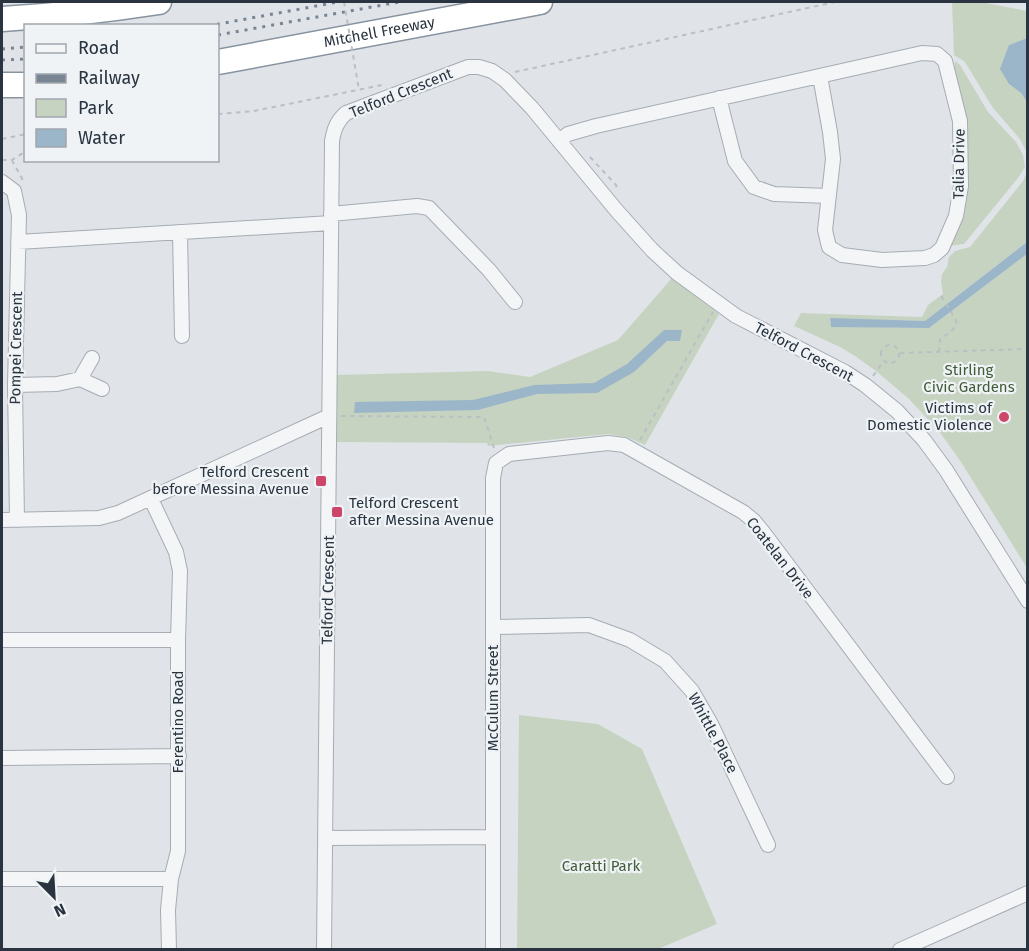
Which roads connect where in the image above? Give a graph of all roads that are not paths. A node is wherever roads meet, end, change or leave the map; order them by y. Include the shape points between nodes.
1 (159, 2) edge
2 (540, 2) edge
3 (2, 19) edge
4 (219, 62) edge
5 (820, 76) junction
6 (24, 84) edge
7 (2, 85) edge
8 (719, 98) junction
9 (559, 141) junction
10 (2, 182) edge
11 (829, 196) junction
12 (331, 219) junction
13 (180, 232) junction
14 (18, 242) junction
15 (515, 302) dead end
16 (182, 336) dead end
17 (92, 358) dead end
18 (80, 380) junction
19 (15, 385) junction
20 (102, 389) dead end
21 (329, 416) junction
22 (509, 454) joint
23 (151, 499) junction
24 (2, 520) edge
25 (17, 520) junction
26 (1028, 601) edge
27 (493, 627) junction
28 (2, 640) edge
29 (178, 640) junction
30 (179, 756) junction
31 (2, 758) edge
32 (947, 777) dead end
33 (493, 837) junction
34 (325, 838) junction
35 (768, 845) dead end
36 (2, 879) edge
37 (171, 879) junction
38 (1028, 893) edge
39 (169, 950) edge
40 (324, 950) edge
41 (493, 950) edge
42 (900, 950) edge

1 - 3 highway
2 - 4 highway, Mitchell Freeway
5 - 8 street, Talia Drive
5 - 11 street, Talia Drive via 833,159
5 - 11 street, Talia Drive via 922,52 937,54 945,61 960,121 961,186 956,216 942,248 934,255 882,260 842,255 830,247 825,230
6 - 7 highway
8 - 9 street, Talia Drive via 596,126 568,134
8 - 11 street via 735,160 754,187 774,194
9 - 12 street, Telford Crescent via 506,80 492,71 468,67 346,113 339,120 332,141
9 - 26 street, Telford Crescent via 617,211 676,273 759,329 845,372 897,411 946,470
10 - 14 street, Pompei Crescent via 14,192 19,215
12 - 13 street
12 - 15 street via 417,206 429,208
12 - 21 street, Telford Crescent
13 - 14 street
13 - 16 street
14 - 19 street, Pompei Crescent
17 - 18 street
18 - 19 street
18 - 20 street
19 - 25 street, Pompei Crescent
21 - 23 street
21 - 34 street, Telford Crescent
22 - 27 street, McCulum Street via 496,463 493,478
22 - 32 street, Coatelan Drive via 624,445 743,512 754,521
23 - 25 street via 99,518
23 - 29 street, Ferentino Road via 176,552 180,571
24 - 25 street
27 - 33 street, McCulum Street
27 - 35 street, Whittle Place via 589,625 630,640 666,661 692,690 711,724
28 - 29 street
29 - 30 street, Ferentino Road
30 - 31 street
30 - 37 street, Ferentino Road via 178,851
33 - 34 street
33 - 41 street, McCulum Street
34 - 40 street, Telford Crescent
36 - 37 street
37 - 39 street, Ferentino Road
38 - 42 street

